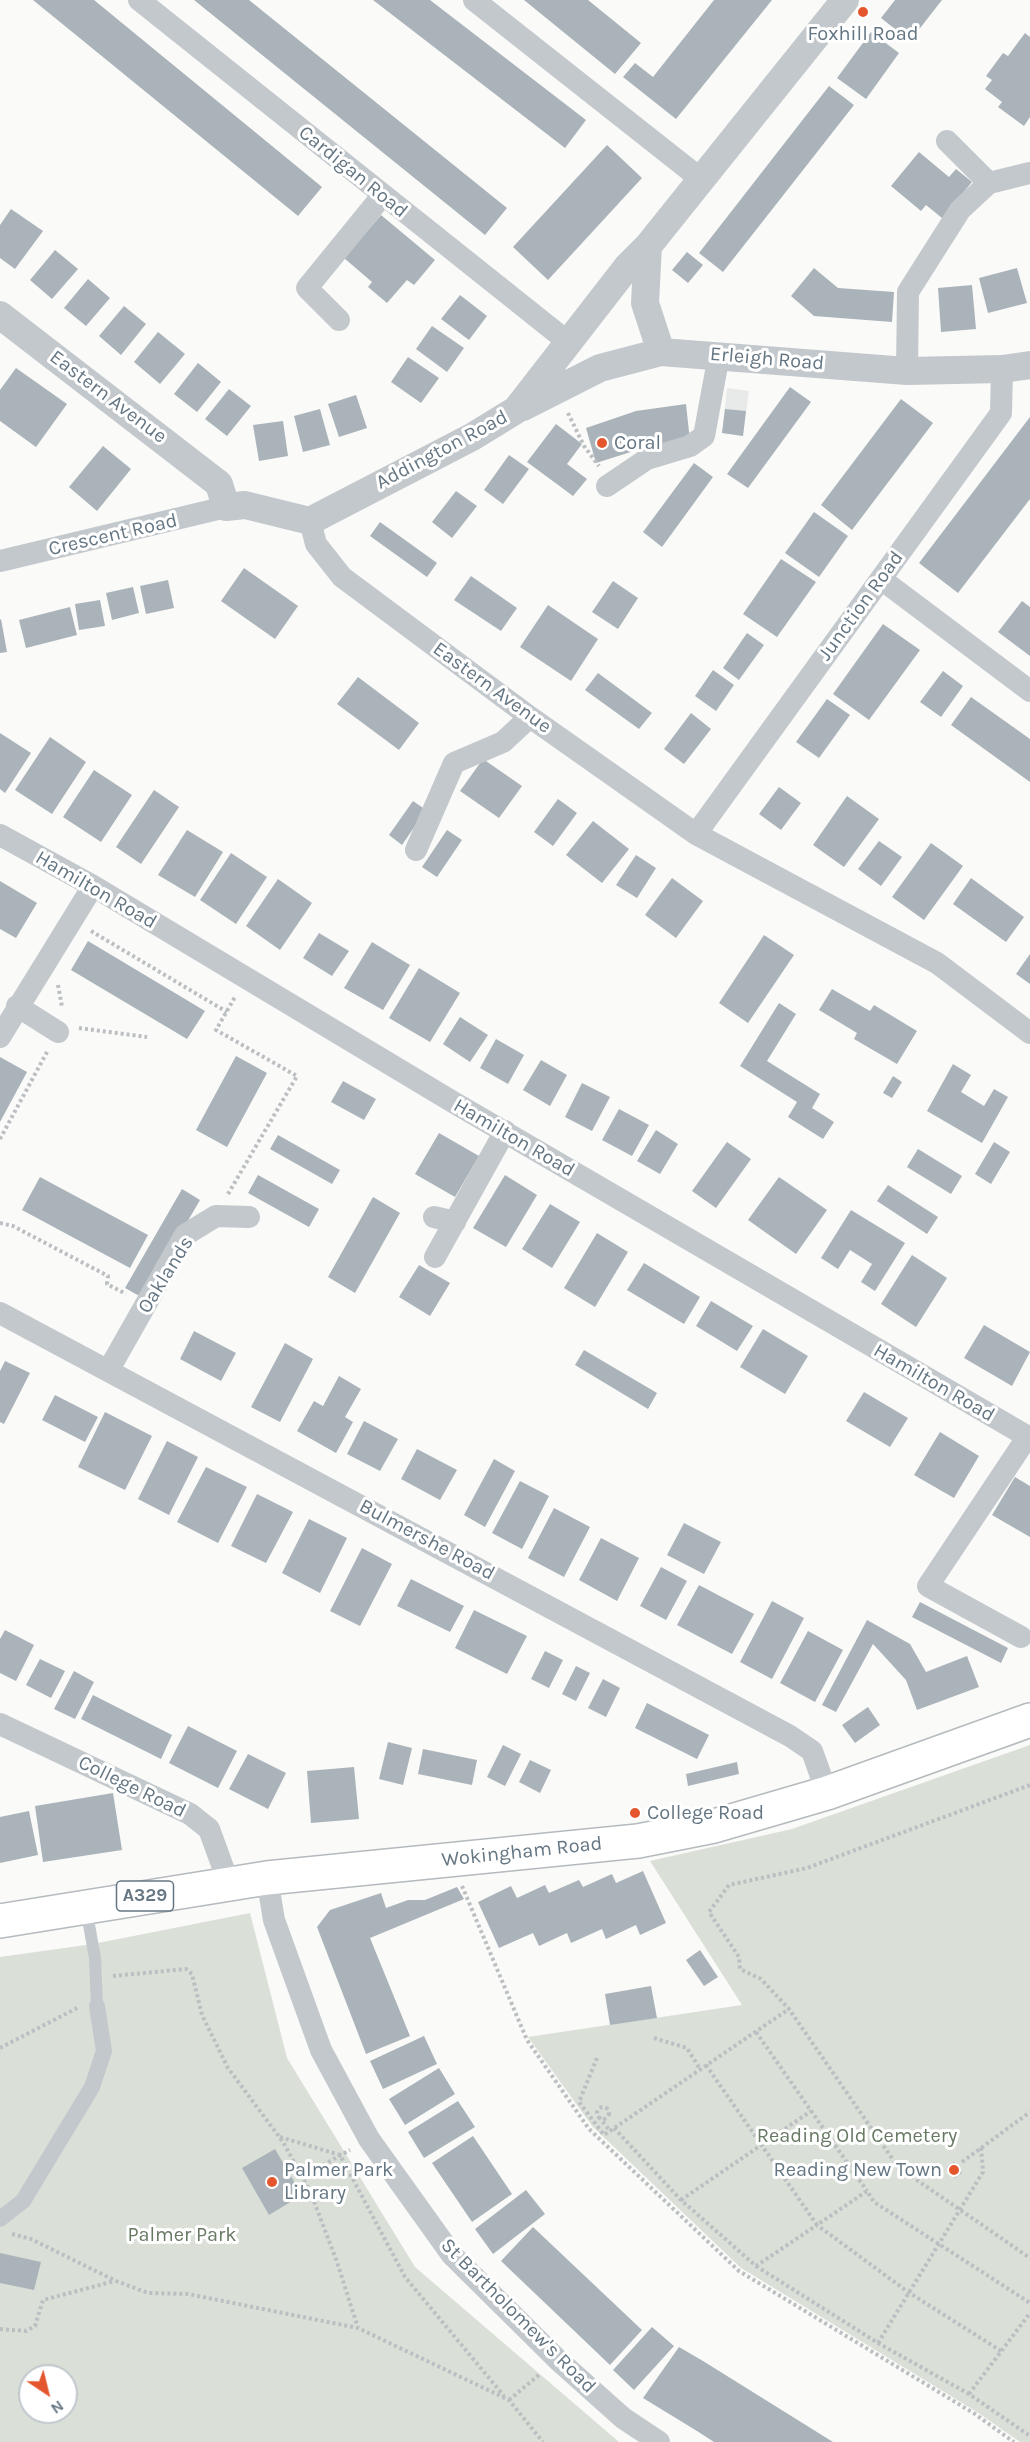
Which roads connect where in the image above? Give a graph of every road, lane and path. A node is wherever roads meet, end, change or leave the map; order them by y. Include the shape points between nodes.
1 (139, 0) edge
2 (474, 0) edge
3 (845, 0) edge
4 (948, 141) dead end
5 (1030, 173) edge
6 (702, 180) junction
7 (989, 183) junction
8 (382, 196) junction
9 (648, 246) junction
10 (0, 315) edge
11 (339, 320) dead end
12 (568, 342) junction
13 (661, 352) junction
14 (719, 355) junction
15 (1030, 365) edge
16 (600, 368) junction
17 (1002, 369) junction
18 (907, 371) junction
19 (556, 390) junction
20 (516, 410) junction
21 (607, 486) joint
22 (226, 507) junction
23 (310, 521) junction
24 (0, 561) edge
25 (881, 579) junction
26 (1030, 691) edge
27 (530, 717) junction
28 (696, 834) junction
29 (0, 835) edge
30 (416, 850) dead end
31 (93, 886) junction
32 (90, 930) dead end
33 (246, 978) junction
34 (17, 1006) junction
35 (227, 1012) junction
36 (65, 1029) joint
37 (1030, 1033) edge
38 (0, 1036) edge
39 (147, 1037) dead end
40 (505, 1131) junction
41 (216, 1216) junction
42 (249, 1217) dead end
43 (0, 1223) edge
44 (435, 1257) dead end
45 (146, 1305) junction
46 (0, 1313) edge
47 (108, 1371) junction
48 (1029, 1437) edge
49 (1021, 1637) dead end
50 (1030, 1720) edge
51 (0, 1724) edge
52 (1030, 1785) edge
53 (827, 1793) junction
54 (453, 1859) junction
55 (267, 1878) junction
56 (229, 1884) junction
57 (86, 1906) junction
58 (0, 1921) edge
59 (97, 1978) junction
60 (97, 2004) junction
61 (789, 2009) junction
62 (756, 2032) junction
63 (654, 2038) dead end
64 (0, 2048) edge
65 (597, 2058) dead end
66 (706, 2066) junction
67 (700, 2070) junction
68 (811, 2111) junction
69 (1030, 2112) edge
70 (599, 2117) dead end
71 (614, 2128) junction
72 (610, 2131) junction
73 (279, 2137) junction
74 (369, 2139) junction
75 (762, 2145) junction
76 (981, 2147) junction
77 (340, 2155) junction
78 (962, 2162) dead end
79 (302, 2177) junction
80 (867, 2191) junction
81 (681, 2200) junction
82 (959, 2210) junction
83 (0, 2219) edge
84 (817, 2225) junction
85 (10, 2234) dead end
86 (938, 2244) junction
87 (1030, 2258) edge
88 (756, 2266) junction
89 (116, 2281) junction
90 (908, 2292) junction
91 (1030, 2303) edge
92 (1030, 2313) edge
93 (358, 2328) junction
94 (0, 2329) edge
95 (878, 2343) junction
96 (1001, 2351) junction
97 (557, 2359) junction
98 (969, 2394) junction
99 (507, 2399) junction
100 (1030, 2436) edge
101 (543, 2442) edge
102 (659, 2442) edge
103 (1014, 2442) edge

1 - 8 street, Cardigan Road
2 - 6 street
3 - 6 street, Addington Road
4 - 7 street
5 - 7 street
6 - 9 street, Addington Road
7 - 18 street via 960,210 908,292
8 - 11 street via 307,288
8 - 12 street, Cardigan Road
9 - 12 street, Addington Road
9 - 13 street via 645,303
10 - 22 street, Eastern Avenue via 219,484
12 - 16 street
12 - 20 street, Addington Road
13 - 14 street, Erleigh Road
13 - 16 street, Erleigh Road
14 - 18 street, Erleigh Road
14 - 21 street via 704,436 690,446 647,459
15 - 17 street, Erleigh Road
16 - 19 street, Erleigh Road
17 - 18 street, Erleigh Road
17 - 25 street, Junction Road via 1001,412
19 - 20 street, Erleigh Road
19 - 21 path
20 - 23 street, Addington Road
22 - 23 street via 245,505
22 - 24 street, Crescent Road
23 - 27 street, Eastern Avenue via 316,544 342,577
25 - 26 street
25 - 28 street, Junction Road
27 - 28 street, Eastern Avenue
27 - 30 street via 502,742 454,762
28 - 37 street, Eastern Avenue via 937,963
29 - 31 street, Hamilton Road
31 - 33 street, Hamilton Road
31 - 34 street
32 - 35 path
33 - 35 path
33 - 40 street, Hamilton Road
34 - 36 street
34 - 38 street
35 - 41 path via 216,1030 297,1076
36 - 39 path
40 - 44 street via 444,1220
40 - 48 street, Hamilton Road
41 - 42 street
41 - 45 street, Oaklands via 185,1235
43 - 45 path via 13,1226 108,1276 107,1284
45 - 47 street, Oaklands
46 - 47 street, Bulmershe Road
47 - 53 street, Bulmershe Road via 790,1736 812,1751
48 - 49 street via 928,1586
50 - 53 main road, Wokingham Road / A329
51 - 56 street, College Road via 190,1814 209,1829
52 - 61 path via 807,1868 729,1886 709,1912 739,1957 740,1969 761,1979
53 - 54 main road, Wokingham Road / A329 via 714,1826 638,1841
54 - 55 main road, Wokingham Road / A329
54 - 103 path via 527,2040 589,2128 739,2271 975,2414
55 - 56 main road, Wokingham Road / A329
55 - 74 street, St Bartholomew's Road via 274,1920 321,2050
56 - 57 main road, Wokingham Road / A329
57 - 58 main road, Wokingham Road / A329
57 - 59 lane
59 - 60 lane
59 - 73 path via 186,1969 192,1974 202,2015 228,2068
60 - 64 path via 79,2007
60 - 83 street via 104,2051 92,2087 22,2201
61 - 62 path
61 - 82 path via 898,2167
62 - 66 path
62 - 68 path
63 - 67 path via 687,2048
65 - 72 path via 579,2102 604,2135
66 - 67 path
66 - 75 path
67 - 71 path
68 - 75 path
68 - 80 path
69 - 76 path
70 - 72 path
71 - 72 path
71 - 81 path
73 - 77 path
73 - 79 path
74 - 77 path
74 - 97 street, St Bartholomew's Road via 452,2255
75 - 81 path
75 - 84 path
76 - 78 path
76 - 82 path via 983,2172
77 - 79 path
77 - 99 path via 405,2277
79 - 93 path via 337,2262
80 - 84 path
80 - 86 path via 874,2202
81 - 88 path
82 - 86 path
82 - 87 path
84 - 88 path
84 - 90 path
85 - 89 path via 32,2239
86 - 90 path
86 - 91 path
88 - 95 path
89 - 93 path via 148,2293 188,2294
89 - 94 path via 43,2300 34,2326 26,2331
90 - 95 path
90 - 96 path
92 - 96 path
93 - 99 path
95 - 98 path
96 - 98 path
97 - 99 path
97 - 102 street, St Bartholomew's Road via 623,2418
98 - 100 path
99 - 101 path

